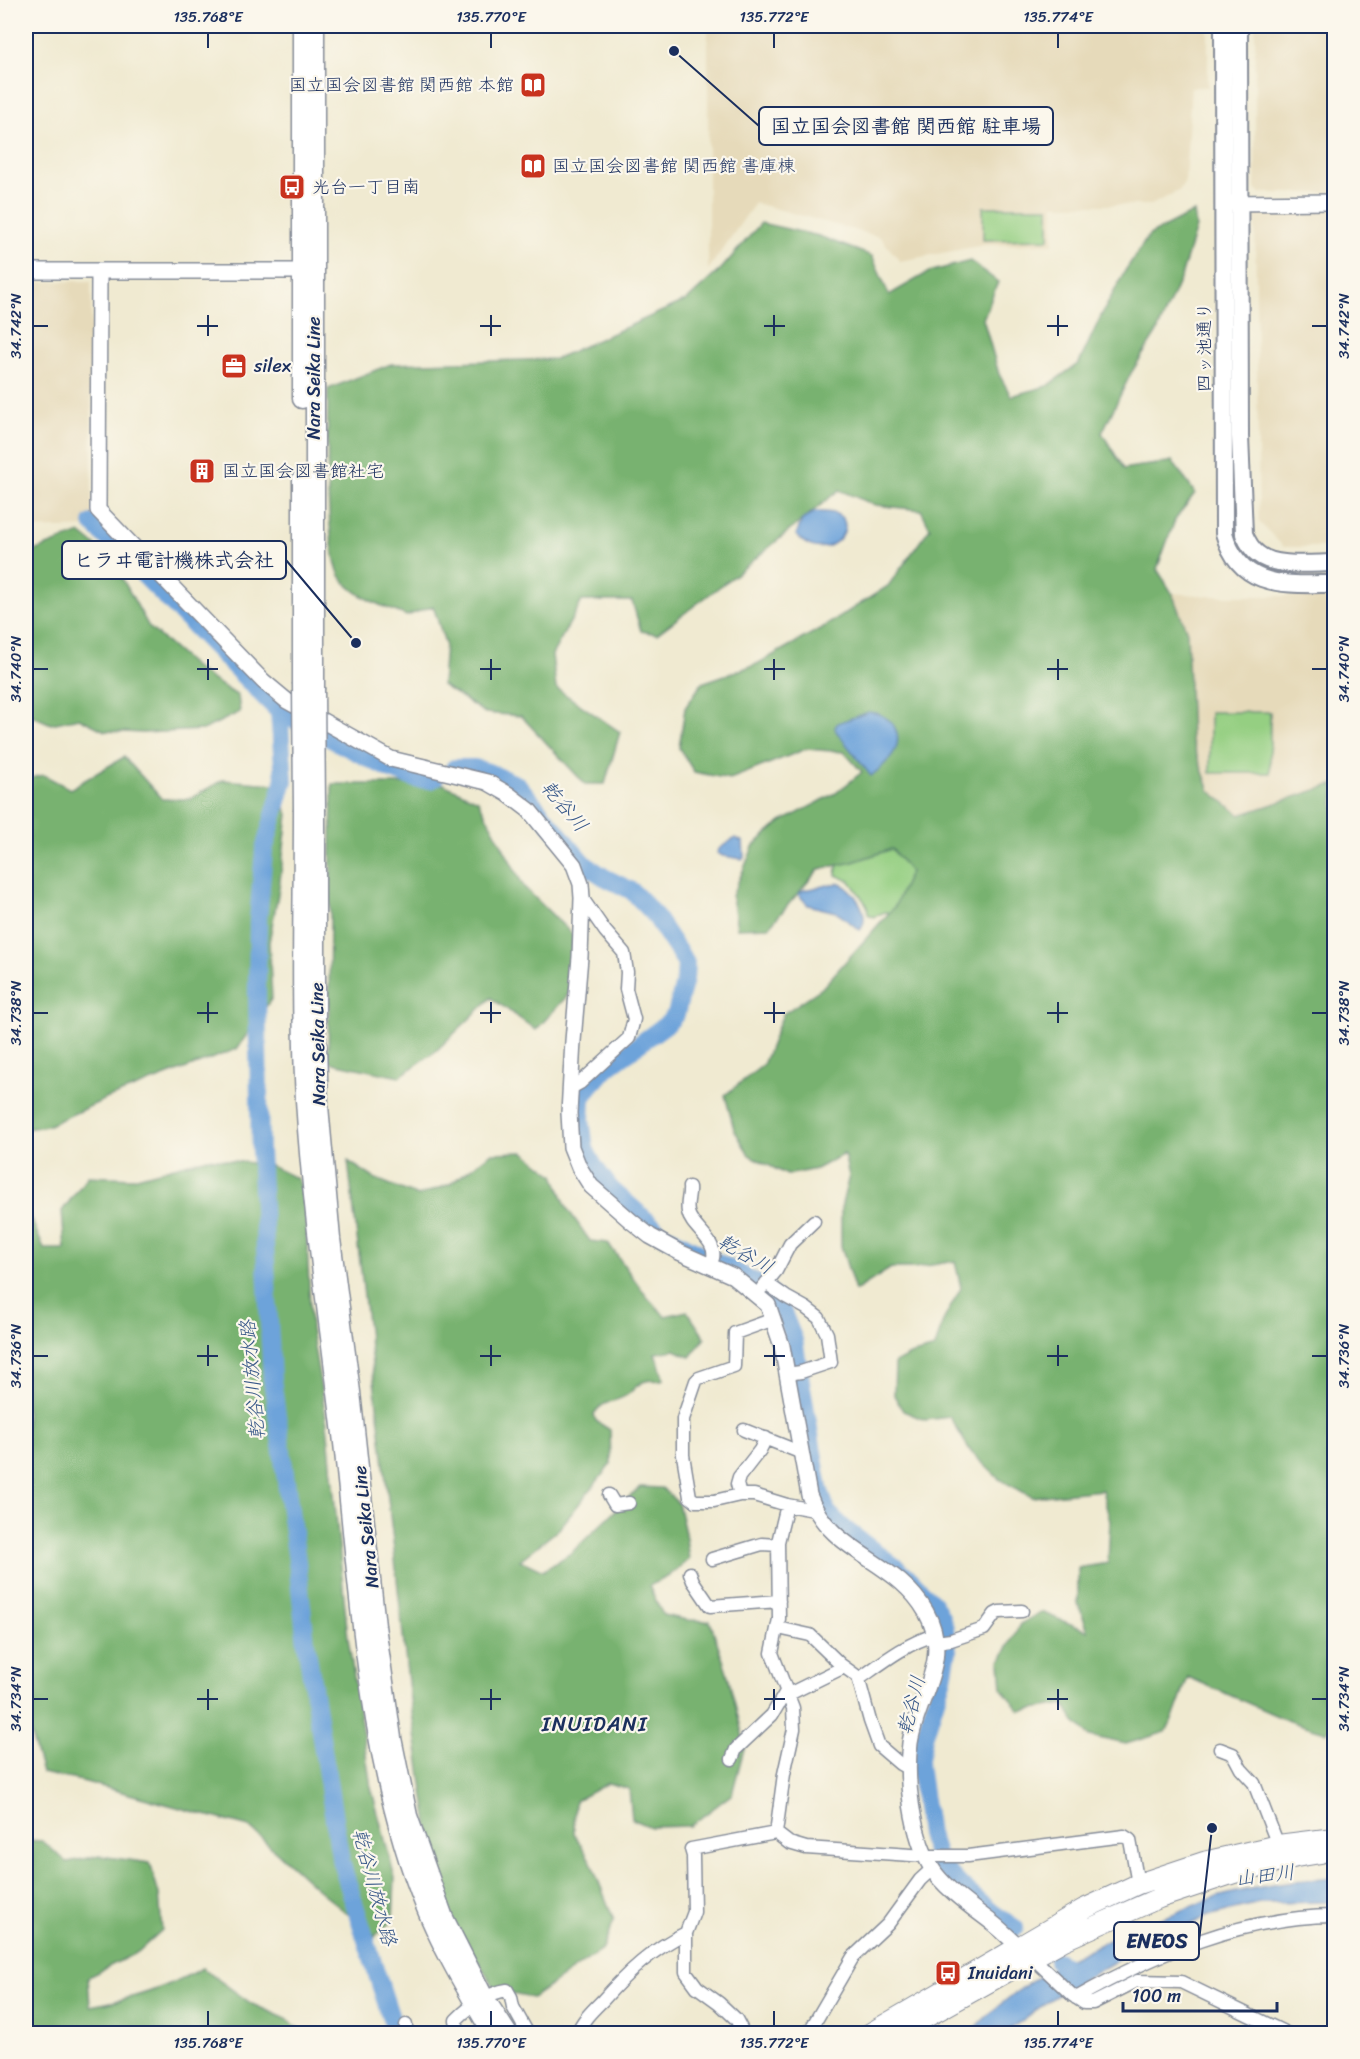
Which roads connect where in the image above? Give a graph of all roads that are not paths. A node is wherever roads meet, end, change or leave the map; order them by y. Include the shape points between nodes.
1 (302, 26) edge
2 (315, 26) edge
3 (1223, 26) edge
4 (1239, 26) edge
5 (1232, 202) junction
6 (1335, 202) edge
7 (26, 271) edge
8 (99, 271) junction
9 (308, 271) junction
10 (1335, 563) edge
11 (1335, 584) edge
12 (582, 898) junction
13 (571, 1088) junction
14 (688, 1187) dead end
15 (814, 1221) dead end
16 (710, 1262) junction
17 (761, 1289) junction
18 (774, 1319) junction
19 (794, 1373) junction
20 (744, 1430) dead end
21 (766, 1438) junction
22 (802, 1453) junction
23 (609, 1495) dead end
24 (740, 1495) junction
25 (629, 1503) dead end
26 (787, 1505) junction
27 (814, 1510) junction
28 (778, 1545) junction
29 (712, 1559) dead end
30 (690, 1573) dead end
31 (779, 1600) junction
32 (1022, 1611) dead end
33 (778, 1628) junction
34 (941, 1639) junction
35 (844, 1667) junction
36 (859, 1679) junction
37 (788, 1692) junction
38 (1220, 1749) dead end
39 (732, 1760) dead end
40 (909, 1769) junction
41 (776, 1833) junction
42 (1335, 1838) edge
43 (1278, 1845) junction
44 (1335, 1852) edge
45 (929, 1862) junction
46 (1138, 1884) junction
47 (1335, 1916) edge
48 (686, 1933) junction
49 (1031, 1957) junction
50 (992, 1981) junction
51 (1074, 1996) junction
52 (480, 2001) junction
53 (459, 2034) edge
54 (492, 2034) edge
55 (508, 2034) edge
56 (528, 2034) edge
57 (577, 2034) edge
58 (744, 2034) edge
59 (808, 2034) edge
60 (869, 2034) edge
61 (896, 2034) edge
62 (922, 2034) edge
63 (1288, 2034) edge

1 - 9 main road, Nara Seika Line
2 - 9 main road, Nara Seika Line
3 - 5 main road, 四ッ池通り
4 - 5 main road, 四ッ池通り
5 - 6 street
5 - 10 main road, 四ッ池通り via 1244,534 1258,554 1269,560
5 - 11 main road, 四ッ池通り via 1223,516 1228,549 1249,573 1265,580 1281,584
7 - 8 street
8 - 9 street
8 - 12 street via 98,510 232,650 287,701 391,759 488,783 529,810 574,865
9 - 52 main road, Nara Seika Line, bridge via 309,811 319,1106 331,1239 385,1697 400,1783 420,1853
12 - 13 street
12 - 13 street via 624,953 626,989 634,1019 629,1038
13 - 16 street via 571,1147 591,1186 650,1236
14 - 16 street via 689,1216 711,1245
15 - 17 street via 790,1244
16 - 17 street
17 - 18 street
17 - 19 street via 816,1315 827,1334 831,1362
18 - 19 street
18 - 24 street via 735,1333 734,1366 697,1379 683,1419 683,1455 691,1500 714,1502
19 - 22 street
20 - 21 street
21 - 22 street
21 - 24 street via 739,1477
22 - 27 street
23 - 25 street via 615,1505
24 - 26 street
26 - 27 street
26 - 28 street
27 - 34 street via 842,1541 899,1579
28 - 29 street via 762,1544
28 - 31 street
30 - 31 street via 710,1605
31 - 33 street
32 - 34 street via 999,1612 984,1629
33 - 35 street via 810,1635
33 - 37 street via 772,1653
34 - 36 street via 921,1639
34 - 40 street via 933,1677 910,1742
35 - 36 street
35 - 37 street
36 - 40 street via 879,1746
37 - 39 street via 772,1715 736,1749
37 - 41 street via 794,1730
38 - 43 street via 1233,1754 1254,1783
40 - 45 street via 912,1811
41 - 45 street via 789,1843 806,1848
41 - 48 street via 691,1849 694,1912
42 - 43 highway
43 - 46 highway via 1204,1862
44 - 49 highway via 1296,1857 1159,1898
45 - 46 street via 1124,1836 1130,1840
45 - 49 street via 955,1894
45 - 59 street via 888,1924 853,1957
46 - 49 highway via 1084,1909
47 - 51 street via 1270,1921 1220,1933
48 - 57 street via 666,1942 633,1967 586,2018
48 - 58 street via 686,1972 697,1987 736,2019
49 - 50 highway
49 - 51 street
49 - 60 highway
50 - 61 highway
50 - 62 highway
51 - 63 street via 1084,2003 1093,2003 1137,1981 1181,1982
52 - 53 street via 456,2020
52 - 54 main road, Nara Seika Line
52 - 55 main road, Nara Seika Line
52 - 56 street via 507,1990

